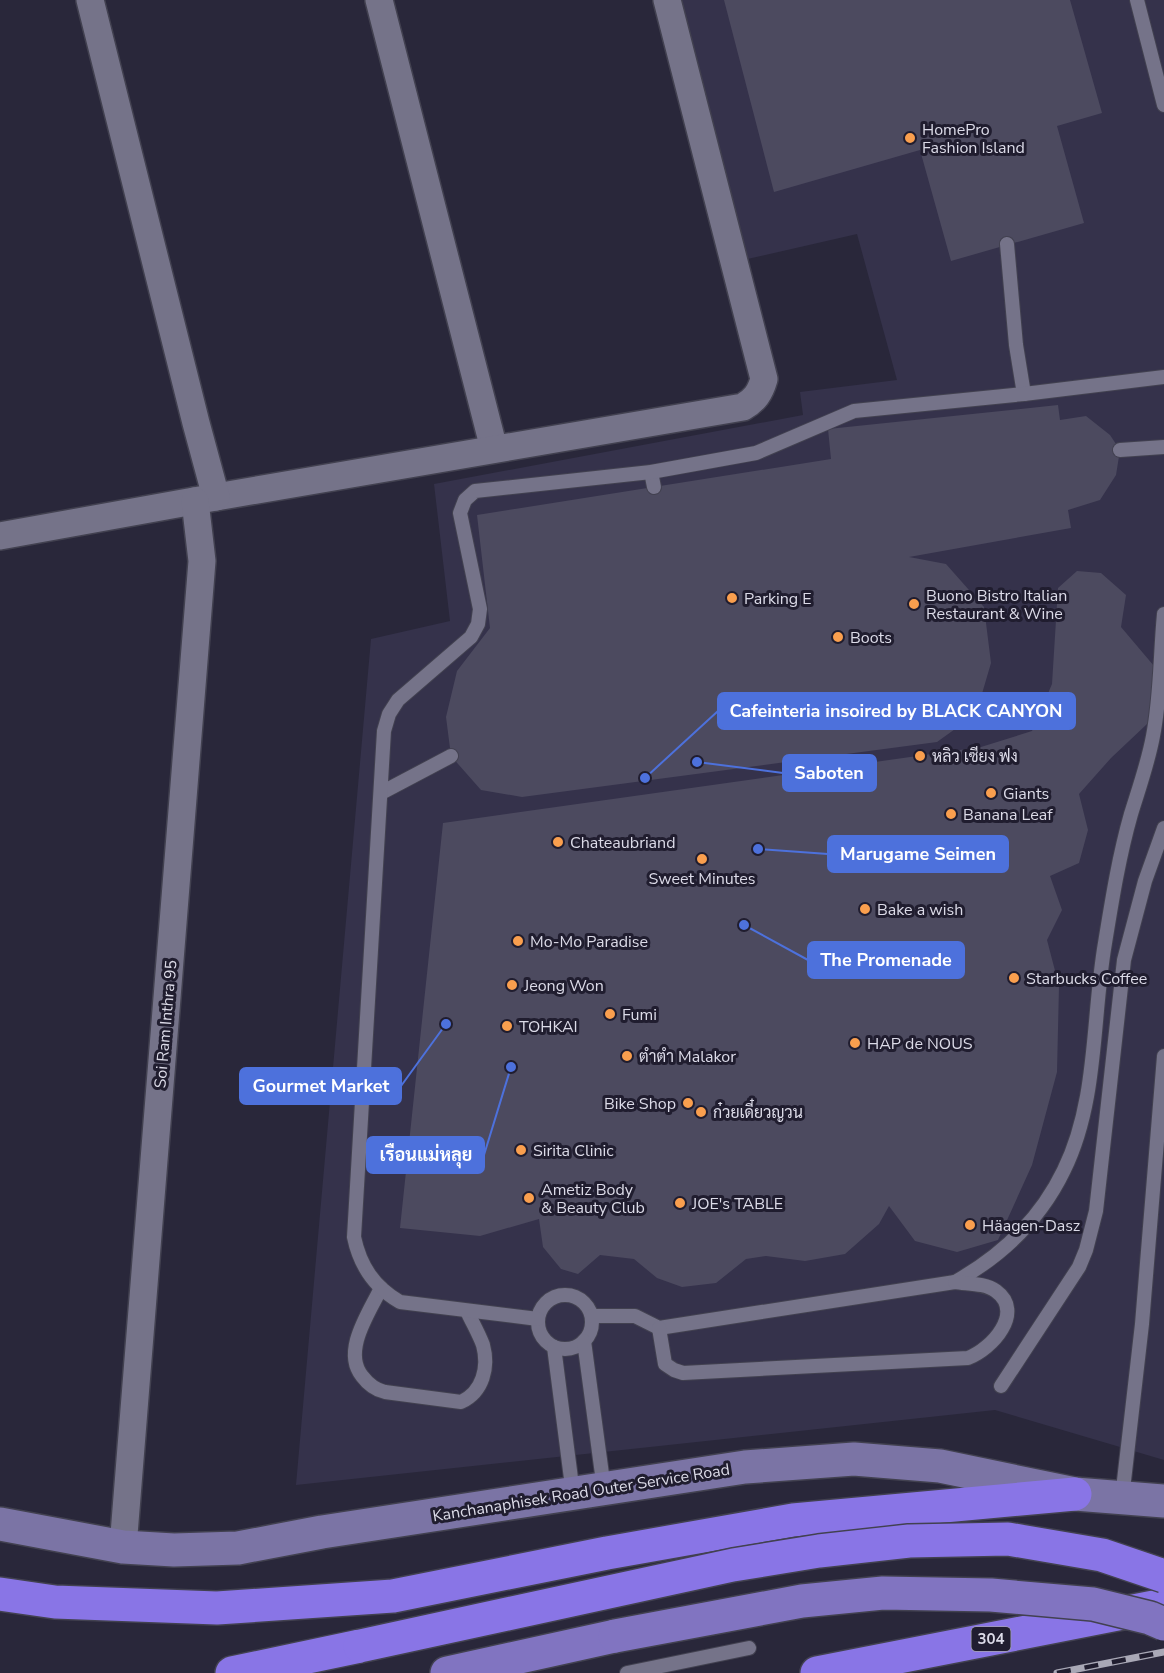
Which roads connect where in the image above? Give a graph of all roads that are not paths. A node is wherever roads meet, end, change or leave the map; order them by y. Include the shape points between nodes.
1 (90, 0) edge
2 (379, 0) edge
3 (667, 0) edge
4 (1137, 0) edge
5 (1164, 105) edge
6 (1007, 244) dead end
7 (1164, 377) edge
8 (1024, 394) junction
9 (1164, 447) edge
10 (494, 449) junction
11 (1120, 450) dead end
12 (651, 472) junction
13 (654, 487) dead end
14 (206, 499) junction
15 (0, 536) edge
16 (1164, 614) edge
17 (451, 756) dead end
18 (381, 793) junction
19 (1164, 828) edge
20 (1164, 1056) edge
21 (955, 1281) junction
22 (381, 1288) junction
23 (466, 1311) junction
24 (592, 1316) junction
25 (538, 1319) junction
26 (659, 1328) junction
27 (584, 1341) junction
28 (554, 1347) junction
29 (1001, 1386) dead end
30 (588, 1492) junction
31 (1075, 1494) junction
32 (1122, 1498) junction
33 (1164, 1501) edge
34 (0, 1524) edge
35 (123, 1547) junction
36 (1164, 1576) edge
37 (0, 1594) edge
38 (1164, 1605) edge
39 (1164, 1624) edge
40 (749, 1648) dead end
41 (232, 1673) edge
42 (447, 1673) edge
43 (627, 1673) edge
44 (817, 1673) edge

1 - 14 street, Soi Ram Inthra 95 via 196,423
2 - 10 street
3 - 10 street via 765,379 760,392 743,407
4 - 5 lane
6 - 8 lane
7 - 8 lane
8 - 12 lane via 854,411 756,453
9 - 11 lane
10 - 14 street
12 - 13 lane
12 - 18 lane via 475,491 465,500 460,513 480,609 478,624 471,637 392,709 384,732
14 - 15 street
14 - 35 street, Soi Ram Inthra 95
16 - 21 lane via 1161,689 1149,755 1126,834 1105,944 1087,1093 1079,1127 1064,1171 1020,1235 978,1269
17 - 18 lane
18 - 22 lane via 354,1237 358,1256
19 - 29 lane via 1124,960 1096,1210 1086,1250 1079,1267
20 - 32 lane via 1142,1324
21 - 26 lane
21 - 26 lane via 987,1286 1008,1305 1001,1330 982,1352 968,1358 683,1373 665,1364
22 - 23 lane via 402,1303
22 - 23 lane via 358,1337 354,1357 365,1380 385,1392 461,1402 472,1396 480,1384 485,1358 483,1344
23 - 25 lane
24 - 25 lane via 586,1303 569,1294 545,1303
24 - 26 lane via 635,1316
24 - 27 lane via 591,1330
25 - 28 lane via 542,1336
27 - 28 lane via 571,1348
27 - 30 lane
28 - 30 lane
30 - 31 main road, Kanchanaphisek Road Outer Service Road via 745,1467 854,1459 940,1466
30 - 35 main road, Kanchanaphisek Road Outer Service Road via 238,1548
31 - 32 main road, Kanchanaphisek Road Outer Service Road
31 - 37 highway via 793,1520 393,1596 217,1608 55,1602
32 - 33 main road, Kanchanaphisek Road Outer Service Road
34 - 35 main road, Kanchanaphisek Road Outer Service Road
36 - 41 highway, bridge via 1102,1555 1008,1539 909,1541 732,1565
38 - 44 highway, 304
39 - 42 main road, bridge via 1093,1604 990,1595 883,1593 802,1601
40 - 43 lane

